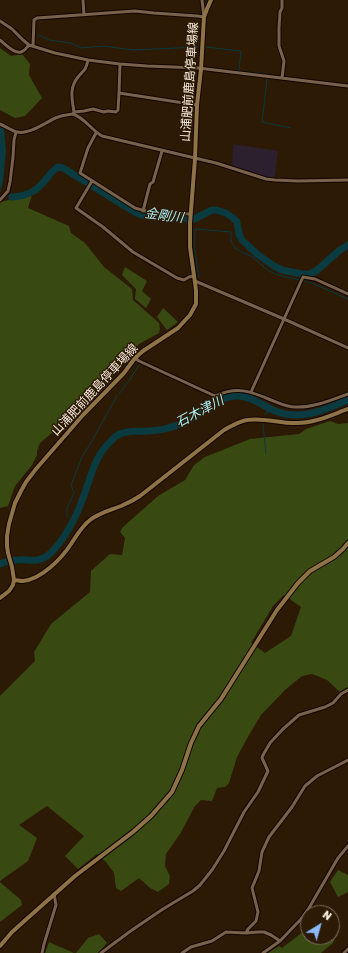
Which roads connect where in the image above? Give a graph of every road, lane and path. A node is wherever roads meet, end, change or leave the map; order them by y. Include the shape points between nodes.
1 (83, 0) edge
2 (202, 0) edge
3 (211, 0) edge
4 (282, 0) edge
5 (84, 14) junction
6 (204, 17) junction
7 (0, 21) edge
8 (0, 40) edge
9 (31, 45) junction
10 (88, 60) junction
11 (120, 64) junction
12 (201, 69) junction
13 (282, 78) junction
14 (348, 86) edge
15 (119, 93) junction
16 (197, 105) junction
17 (74, 113) junction
18 (0, 124) edge
19 (16, 132) junction
20 (96, 133) junction
21 (162, 150) junction
22 (195, 159) junction
23 (348, 180) edge
24 (92, 181) junction
25 (0, 200) edge
26 (143, 211) junction
27 (191, 214) junction
28 (194, 276) junction
29 (195, 281) junction
30 (348, 294) edge
31 (284, 320) junction
32 (348, 348) edge
33 (136, 358) junction
34 (251, 392) junction
35 (348, 394) edge
36 (348, 409) edge
37 (348, 543) edge
38 (14, 580) junction
39 (0, 598) edge
40 (348, 690) edge
41 (348, 760) edge
42 (347, 848) edge
43 (54, 894) junction
44 (246, 933) junction
45 (280, 940) junction
46 (0, 946) edge
47 (348, 949) edge
48 (42, 953) edge
49 (101, 953) edge
50 (182, 953) edge
51 (262, 953) edge
52 (344, 953) edge

1 - 5 street
2 - 6 street
3 - 6 street, 山浦肥前鹿島停車場線
4 - 13 street via 279,28 279,46 284,61
5 - 6 street via 135,11
5 - 9 street via 37,18 34,20
6 - 12 street, 山浦肥前鹿島停車場線
7 - 9 street
8 - 9 street via 18,52
9 - 10 street
10 - 11 street
10 - 17 street via 86,68 73,85 71,94
11 - 12 street
11 - 15 street
12 - 13 street
12 - 16 street, 山浦肥前鹿島停車場線
13 - 14 street
15 - 16 street
15 - 17 street via 116,112 93,109
16 - 22 street, 山浦肥前鹿島停車場線
17 - 19 street via 57,117 26,132
17 - 20 street
18 - 19 street
19 - 25 street via 8,191
20 - 21 street
20 - 24 street via 80,173
21 - 22 street
21 - 26 street
22 - 23 street via 275,180
22 - 27 street, 山浦肥前鹿島停車場線
24 - 26 street
24 - 28 street via 76,208 133,252 177,278 184,280
26 - 27 street
27 - 28 street, 山浦肥前鹿島停車場線 via 190,247
28 - 29 street, 山浦肥前鹿島停車場線
29 - 31 street
29 - 33 street, 山浦肥前鹿島停車場線 via 196,304 190,315 178,328
30 - 31 street via 315,279 304,277
31 - 32 street
31 - 34 street
33 - 34 street via 215,396 233,390
33 - 38 street, 山浦肥前鹿島停車場線 via 36,469 21,491 8,524 7,536
34 - 35 street via 294,408
36 - 38 street via 308,422 296,424 248,420 224,430 140,496 89,521 61,558 41,574 24,581
37 - 43 street via 334,557 310,571 277,610 221,699 199,726 172,792 152,816
38 - 39 street via 9,591
40 - 49 street via 325,708 299,715 270,743 262,754 268,771 258,792 244,812 224,851 200,885
41 - 44 street via 317,776 305,786 269,837 252,888 258,912 256,920
42 - 45 street via 338,858 302,918
43 - 46 street
43 - 48 street via 56,905
44 - 45 street via 264,932
44 - 50 street via 226,932 212,941 191,947
45 - 51 street
47 - 52 street

